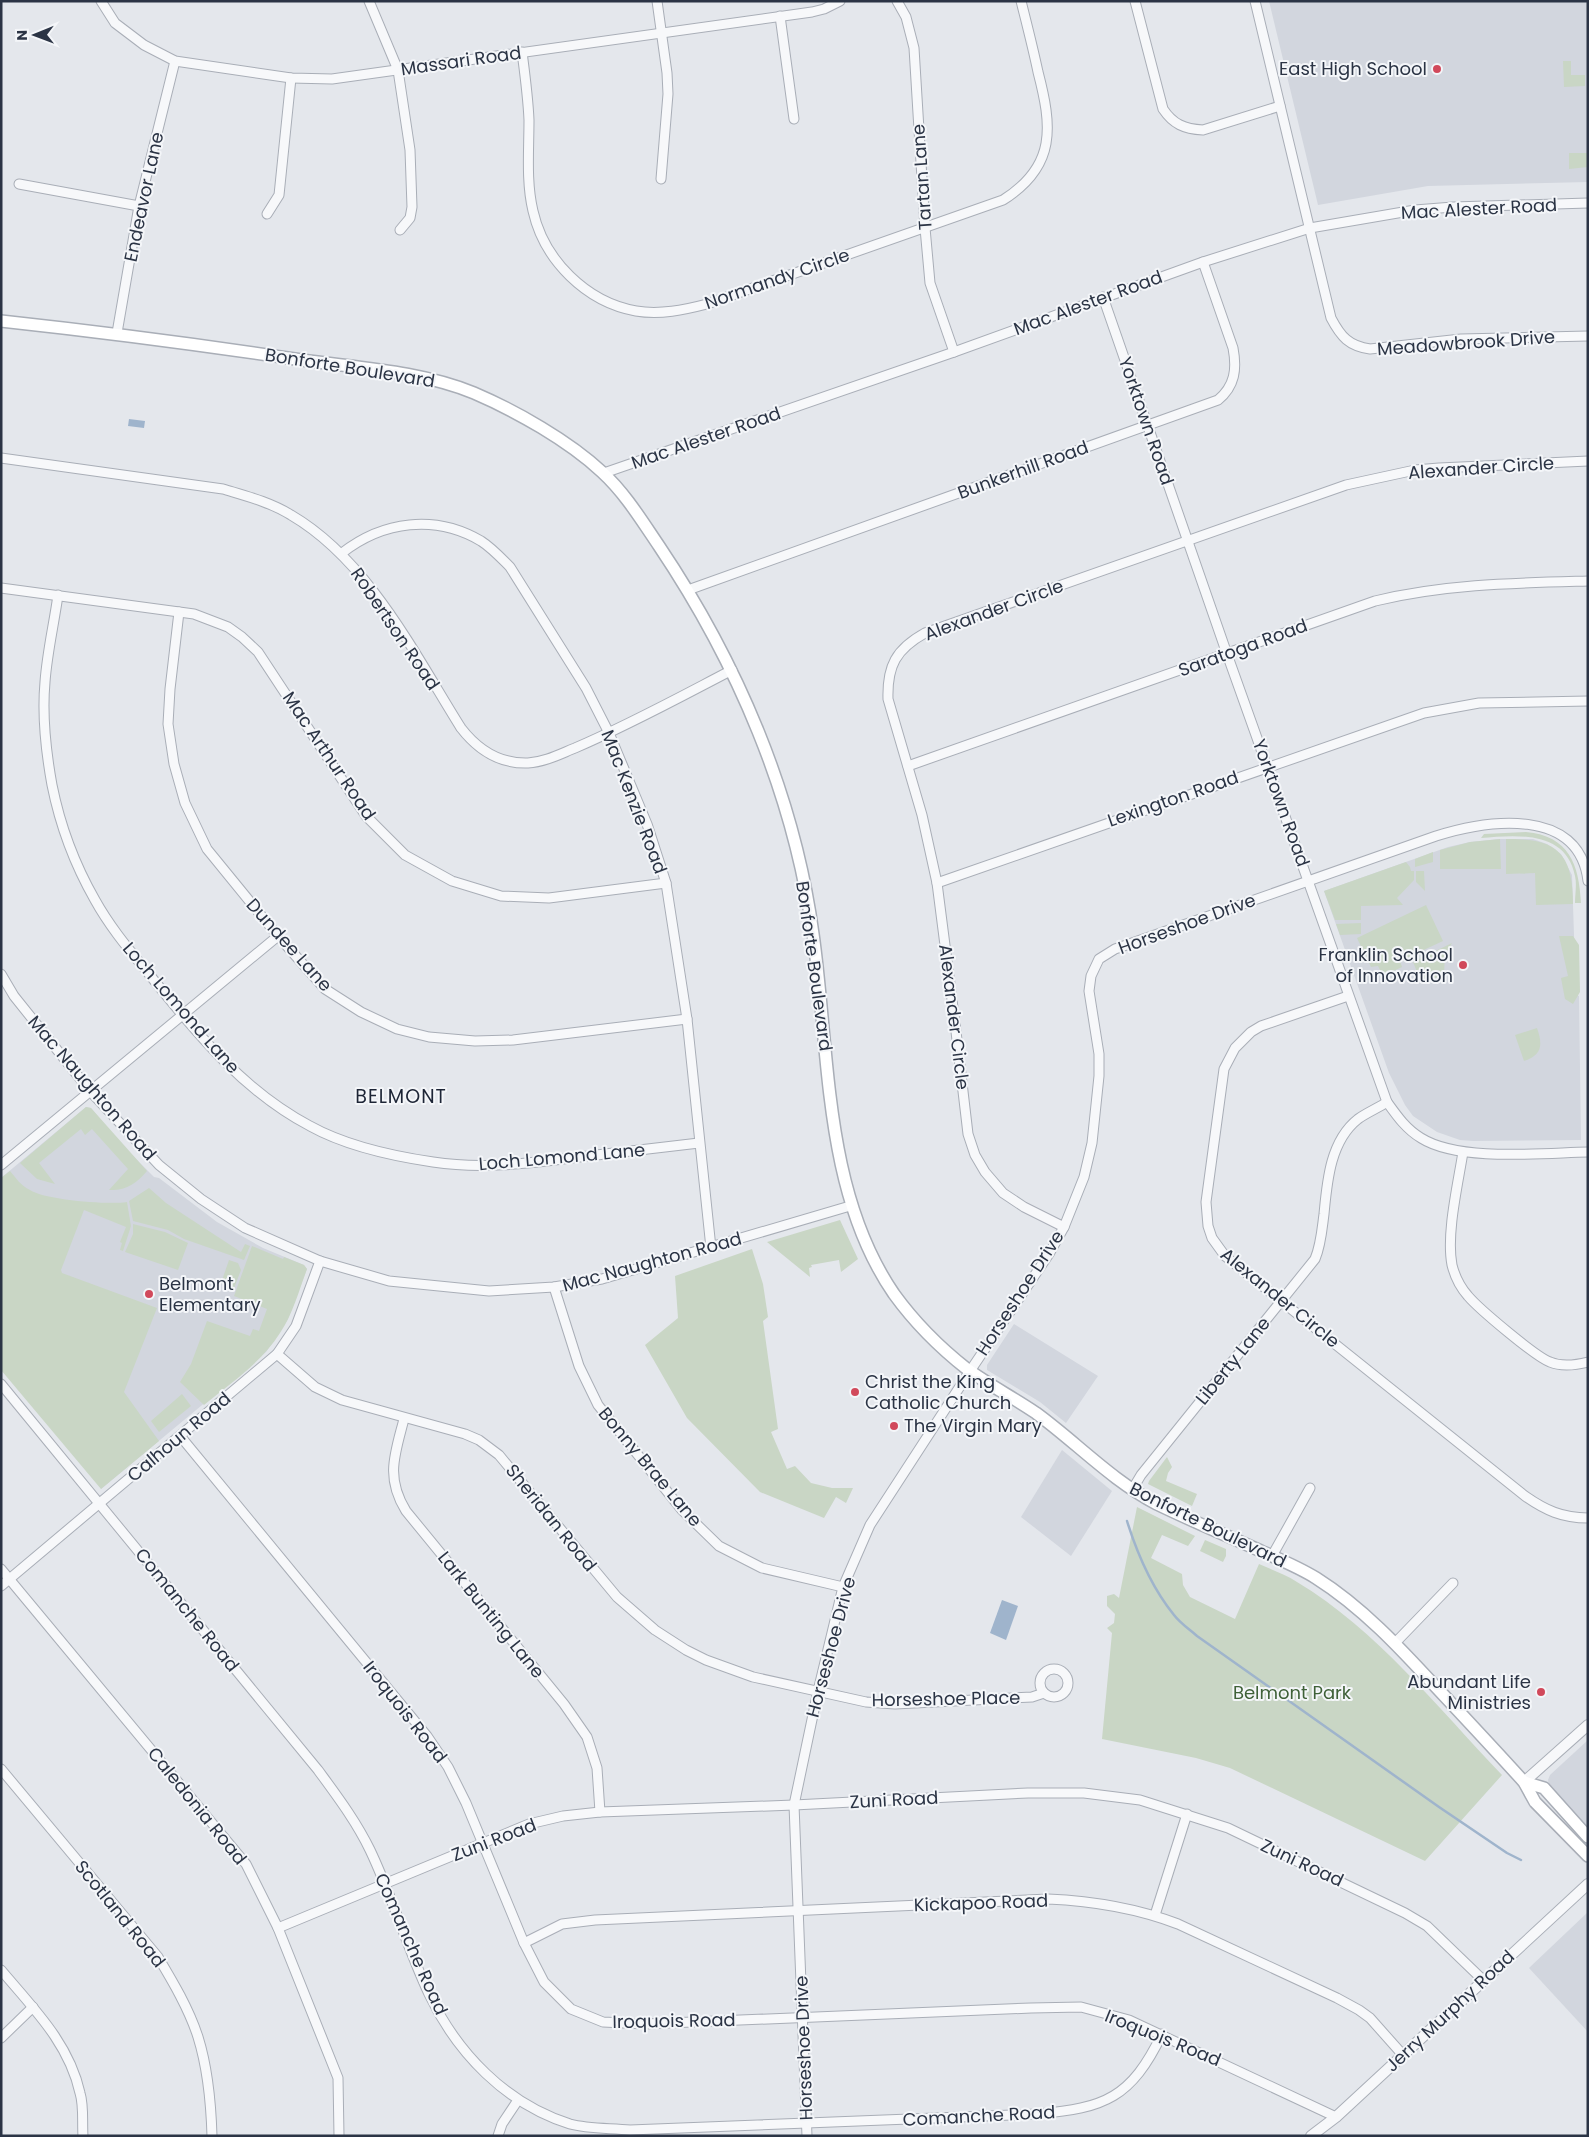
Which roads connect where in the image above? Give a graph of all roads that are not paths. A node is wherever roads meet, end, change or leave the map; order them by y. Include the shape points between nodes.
1 (101, 1) edge
2 (369, 1) edge
3 (657, 1) edge
4 (840, 1) edge
5 (898, 1) edge
6 (1021, 1) edge
7 (1135, 1) edge
8 (1255, 1) edge
9 (780, 16) junction
10 (662, 33) junction
11 (522, 52) junction
12 (175, 62) junction
13 (398, 70) junction
14 (291, 78) junction
15 (1280, 106) junction
16 (794, 119) dead end
17 (661, 179) dead end
18 (19, 184) dead end
19 (1588, 203) edge
20 (139, 206) junction
21 (267, 214) dead end
22 (925, 228) junction
23 (1310, 228) junction
24 (400, 230) dead end
25 (1203, 262) junction
26 (1103, 297) junction
27 (1, 320) edge
28 (117, 333) junction
29 (1588, 336) edge
30 (954, 352) junction
31 (1148, 425) junction
32 (1, 458) edge
33 (1588, 461) edge
34 (604, 473) junction
35 (1188, 542) junction
36 (342, 553) junction
37 (1588, 581) edge
38 (1, 588) edge
39 (688, 590) junction
40 (58, 595) junction
41 (179, 612) junction
42 (1227, 654) junction
43 (732, 670) junction
44 (1588, 701) edge
45 (610, 733) junction
46 (908, 766) junction
47 (1268, 766) junction
48 (1310, 881) junction
49 (1588, 881) edge
50 (936, 883) junction
51 (666, 884) junction
52 (278, 936) junction
53 (1, 974) edge
54 (1348, 996) junction
55 (183, 1016) junction
56 (687, 1019) junction
57 (90, 1091) junction
58 (1388, 1102) junction
59 (699, 1143) junction
60 (1463, 1152) junction
61 (1588, 1152) edge
62 (1, 1165) edge
63 (850, 1206) junction
64 (1064, 1227) junction
65 (711, 1248) junction
66 (320, 1261) junction
67 (554, 1287) junction
68 (1281, 1300) junction
69 (278, 1354) junction
70 (1588, 1362) edge
71 (970, 1371) junction
72 (1, 1384) edge
73 (404, 1418) junction
74 (181, 1436) junction
75 (1310, 1488) dead end
76 (1132, 1490) junction
77 (99, 1504) junction
78 (1588, 1518) edge
79 (1272, 1556) junction
80 (1, 1569) edge
81 (10, 1579) junction
82 (1453, 1583) dead end
83 (1, 1586) edge
84 (843, 1586) junction
85 (1395, 1643) junction
86 (818, 1691) junction
87 (1044, 1693) dead end
88 (1588, 1725) edge
89 (1, 1769) edge
90 (1524, 1782) junction
91 (794, 1805) junction
92 (600, 1812) junction
93 (1187, 1814) junction
94 (1588, 1837) edge
95 (483, 1843) junction
96 (1588, 1856) edge
97 (384, 1884) junction
98 (1588, 1884) edge
99 (797, 1911) junction
100 (1155, 1915) junction
101 (278, 1928) junction
102 (524, 1943) junction
103 (1, 1970) edge
104 (1483, 1980) junction
105 (33, 2007) junction
106 (803, 2018) junction
107 (1162, 2034) junction
108 (1, 2038) edge
109 (1402, 2054) junction
110 (518, 2100) junction
111 (1336, 2117) junction
112 (807, 2124) junction
113 (83, 2136) edge
114 (212, 2136) edge
115 (339, 2136) edge
116 (498, 2136) edge
117 (807, 2136) edge
118 (1310, 2136) edge

1 - 12 street, Massari Road via 114,23 144,46
2 - 13 street
3 - 10 street
4 - 9 street, Massari Road via 824,9
5 - 22 street, Tartan Lane via 909,24 914,48
6 - 22 street, Normandy Circle via 1046,105 1048,133 1041,159 1027,181 1003,200
7 - 15 street via 1157,93 1174,122 1203,130
8 - 15 street, Meadowbrook Drive
9 - 10 street, Massari Road
9 - 16 street
10 - 11 street, Massari Road
10 - 17 street via 668,94
11 - 13 street, Massari Road
11 - 22 street, Normandy Circle via 528,99 529,191 538,229 551,253 570,276 585,289 619,306 653,312 707,304
12 - 14 street, Massari Road
12 - 20 street, Endeavor Lane
13 - 14 street, Massari Road via 332,79
13 - 24 street via 412,176 410,218
14 - 21 street via 279,195
15 - 23 street, Meadowbrook Drive
18 - 20 street
19 - 23 street, Mac Alester Road via 1415,210
20 - 28 street, Endeavor Lane
22 - 30 street, Tartan Lane via 930,283
23 - 25 street, Mac Alester Road
23 - 29 street, Meadowbrook Drive via 1331,318 1343,338 1360,347 1382,349 1461,339
25 - 26 street, Mac Alester Road
25 - 31 street, Bunkerhill Road via 1236,361 1231,386 1210,404
26 - 30 street, Mac Alester Road
26 - 31 street, Yorktown Road
27 - 28 main road, Bonforte Boulevard
28 - 34 main road, Bonforte Boulevard via 415,376 469,391 550,433
30 - 34 street, Mac Alester Road
31 - 35 street, Yorktown Road
31 - 39 street, Bunkerhill Road
32 - 36 street, Robertson Road via 223,488 288,513
33 - 35 street, Alexander Circle via 1462,465 1415,470 1346,486
34 - 39 main road, Bonforte Boulevard via 635,510
35 - 42 street, Yorktown Road
35 - 46 street, Alexander Circle via 914,639 896,657 888,684 891,712
36 - 45 street, Robertson Road via 385,609 461,728 486,753 515,762 541,762
36 - 45 street, Mac Kenzie Road via 368,535 415,524 436,525 481,541 510,567 586,688
37 - 42 street, Saratoga Road via 1484,584 1409,593 1375,601
38 - 40 street, Mac Arthur Road
39 - 43 main road, Bonforte Boulevard
40 - 41 street, Mac Arthur Road
40 - 55 street, Loch Lomond Lane via 45,682 45,728 52,785 68,845 110,926
41 - 51 street, Mac Arthur Road via 218,622 258,652 366,816 405,855 421,864 452,881 501,896 549,898
41 - 52 street, Dundee Lane via 168,724 174,764 185,803 208,849
42 - 46 street, Saratoga Road
42 - 47 street, Yorktown Road
43 - 45 street, Robertson Road
43 - 63 main road, Bonforte Boulevard via 780,792 799,861 813,929 834,1121
44 - 47 street, Lexington Road via 1498,702 1447,708 1404,719
45 - 51 street, Mac Kenzie Road via 647,824
46 - 50 street, Alexander Circle
47 - 48 street, Yorktown Road
47 - 50 street, Lexington Road
48 - 49 street, Horseshoe Drive via 1452,831 1516,824 1542,826 1562,835 1578,850
48 - 54 street, Yorktown Road
48 - 64 street, Horseshoe Drive via 1115,949 1100,959 1091,976 1090,991 1099,1076 1092,1143 1084,1177
50 - 64 street, Alexander Circle via 968,1134 975,1155 1003,1193
51 - 56 street, Mac Kenzie Road
52 - 55 street
52 - 56 street, Dundee Lane via 332,993 368,1016 398,1029 429,1037 513,1040
53 - 57 street, Mac Naughton Road via 14,996
54 - 58 street, Yorktown Road
54 - 68 street, Alexander Circle via 1251,1032 1235,1048 1224,1069 1206,1202 1208,1226 1225,1256
55 - 57 street
55 - 59 street, Loch Lomond Lane via 267,1100 311,1127 353,1144 395,1155 434,1163 482,1167
56 - 59 street, Mac Kenzie Road
57 - 62 street
57 - 66 street, Mac Naughton Road via 159,1166 201,1199 245,1228
58 - 60 street, Yorktown Road via 1399,1119 1422,1139
58 - 68 street, Liberty Lane via 1358,1119 1340,1142 1332,1163 1318,1254
59 - 65 street, Mac Kenzie Road
60 - 61 street, Yorktown Road
60 - 70 street via 1451,1254 1460,1286 1475,1304 1549,1362 1570,1365
63 - 65 street, Mac Naughton Road
63 - 71 main road, Bonforte Boulevard via 877,1266 896,1297 929,1336
64 - 71 street, Horseshoe Drive
65 - 67 street, Mac Naughton Road via 602,1279
66 - 67 street, Mac Naughton Road via 389,1281 488,1291
66 - 69 street, Calhoun Road via 296,1326
67 - 84 street, Bonny Brae Lane via 579,1366 598,1405 682,1510 719,1546 762,1568
68 - 76 street, Liberty Lane
68 - 78 street, Alexander Circle via 1531,1500 1556,1514
69 - 73 street, Sheridan Road via 324,1392
69 - 74 street, Calhoun Road
71 - 76 main road, Bonforte Boulevard via 1040,1417
71 - 84 street, Horseshoe Drive via 870,1525
72 - 77 street, Comanche Road
73 - 86 street, Sheridan Road via 465,1434 489,1446 617,1597 655,1630 686,1650 738,1672
73 - 92 street, Lark Bunting Lane via 393,1464 392,1480 397,1498 564,1704 587,1737 597,1768
74 - 77 street, Calhoun Road
74 - 95 street, Iroquois Road via 427,1736 448,1767
75 - 79 street
76 - 79 main road, Bonforte Boulevard
77 - 81 street, Calhoun Road
77 - 97 street, Comanche Road via 330,1785 356,1823
79 - 85 main road, Bonforte Boulevard via 1313,1576
80 - 81 street, Caledonia Road
81 - 83 street, Calhoun Road
81 - 101 street, Caledonia Road via 246,1864
82 - 85 street
84 - 86 street, Horseshoe Drive
85 - 90 main road, Bonforte Boulevard
86 - 87 street, Horseshoe Place via 866,1702 895,1704 1032,1698
86 - 91 street, Horseshoe Drive
88 - 90 street
89 - 114 street, Scotland Road via 158,1957 198,2036 210,2087
90 - 94 main road, Bonforte Boulevard via 1544,1788
90 - 96 main road, Bonforte Boulevard via 1535,1802
91 - 92 street, Zuni Road
91 - 93 street, Zuni Road via 1084,1793 1140,1800
91 - 99 street, Horseshoe Drive
92 - 95 street, Zuni Road via 529,1824
93 - 100 street
93 - 104 street, Zuni Road via 1228,1828 1405,1913 1427,1926
95 - 97 street, Zuni Road
95 - 102 street, Iroquois Road
97 - 101 street, Zuni Road
97 - 110 street, Comanche Road via 429,1994 450,2031 474,2062
98 - 104 street, Jerry Murphy Road
99 - 100 street, Kickapoo Road via 1048,1900 1103,1903
99 - 102 street, Kickapoo Road via 595,1920 562,1924
99 - 106 street, Horseshoe Drive
100 - 109 street, Kickapoo Road via 1359,2010
101 - 115 street, Caledonia Road via 338,2078
102 - 106 street, Iroquois Road via 544,1982 571,2009 604,2022 645,2024
103 - 105 street
104 - 109 street, Jerry Murphy Road
105 - 108 street
105 - 113 street via 67,2056 81,2094
106 - 107 street, Iroquois Road via 1081,2007 1129,2020
106 - 112 street, Horseshoe Drive
107 - 111 street, Iroquois Road
107 - 112 street, Comanche Road via 1149,2061 1130,2083 1106,2101 1074,2111
109 - 111 street, Jerry Murphy Road
110 - 112 street, Comanche Road via 570,2124 630,2130
110 - 116 street
111 - 118 street, Jerry Murphy Road
112 - 117 street, Horseshoe Drive

